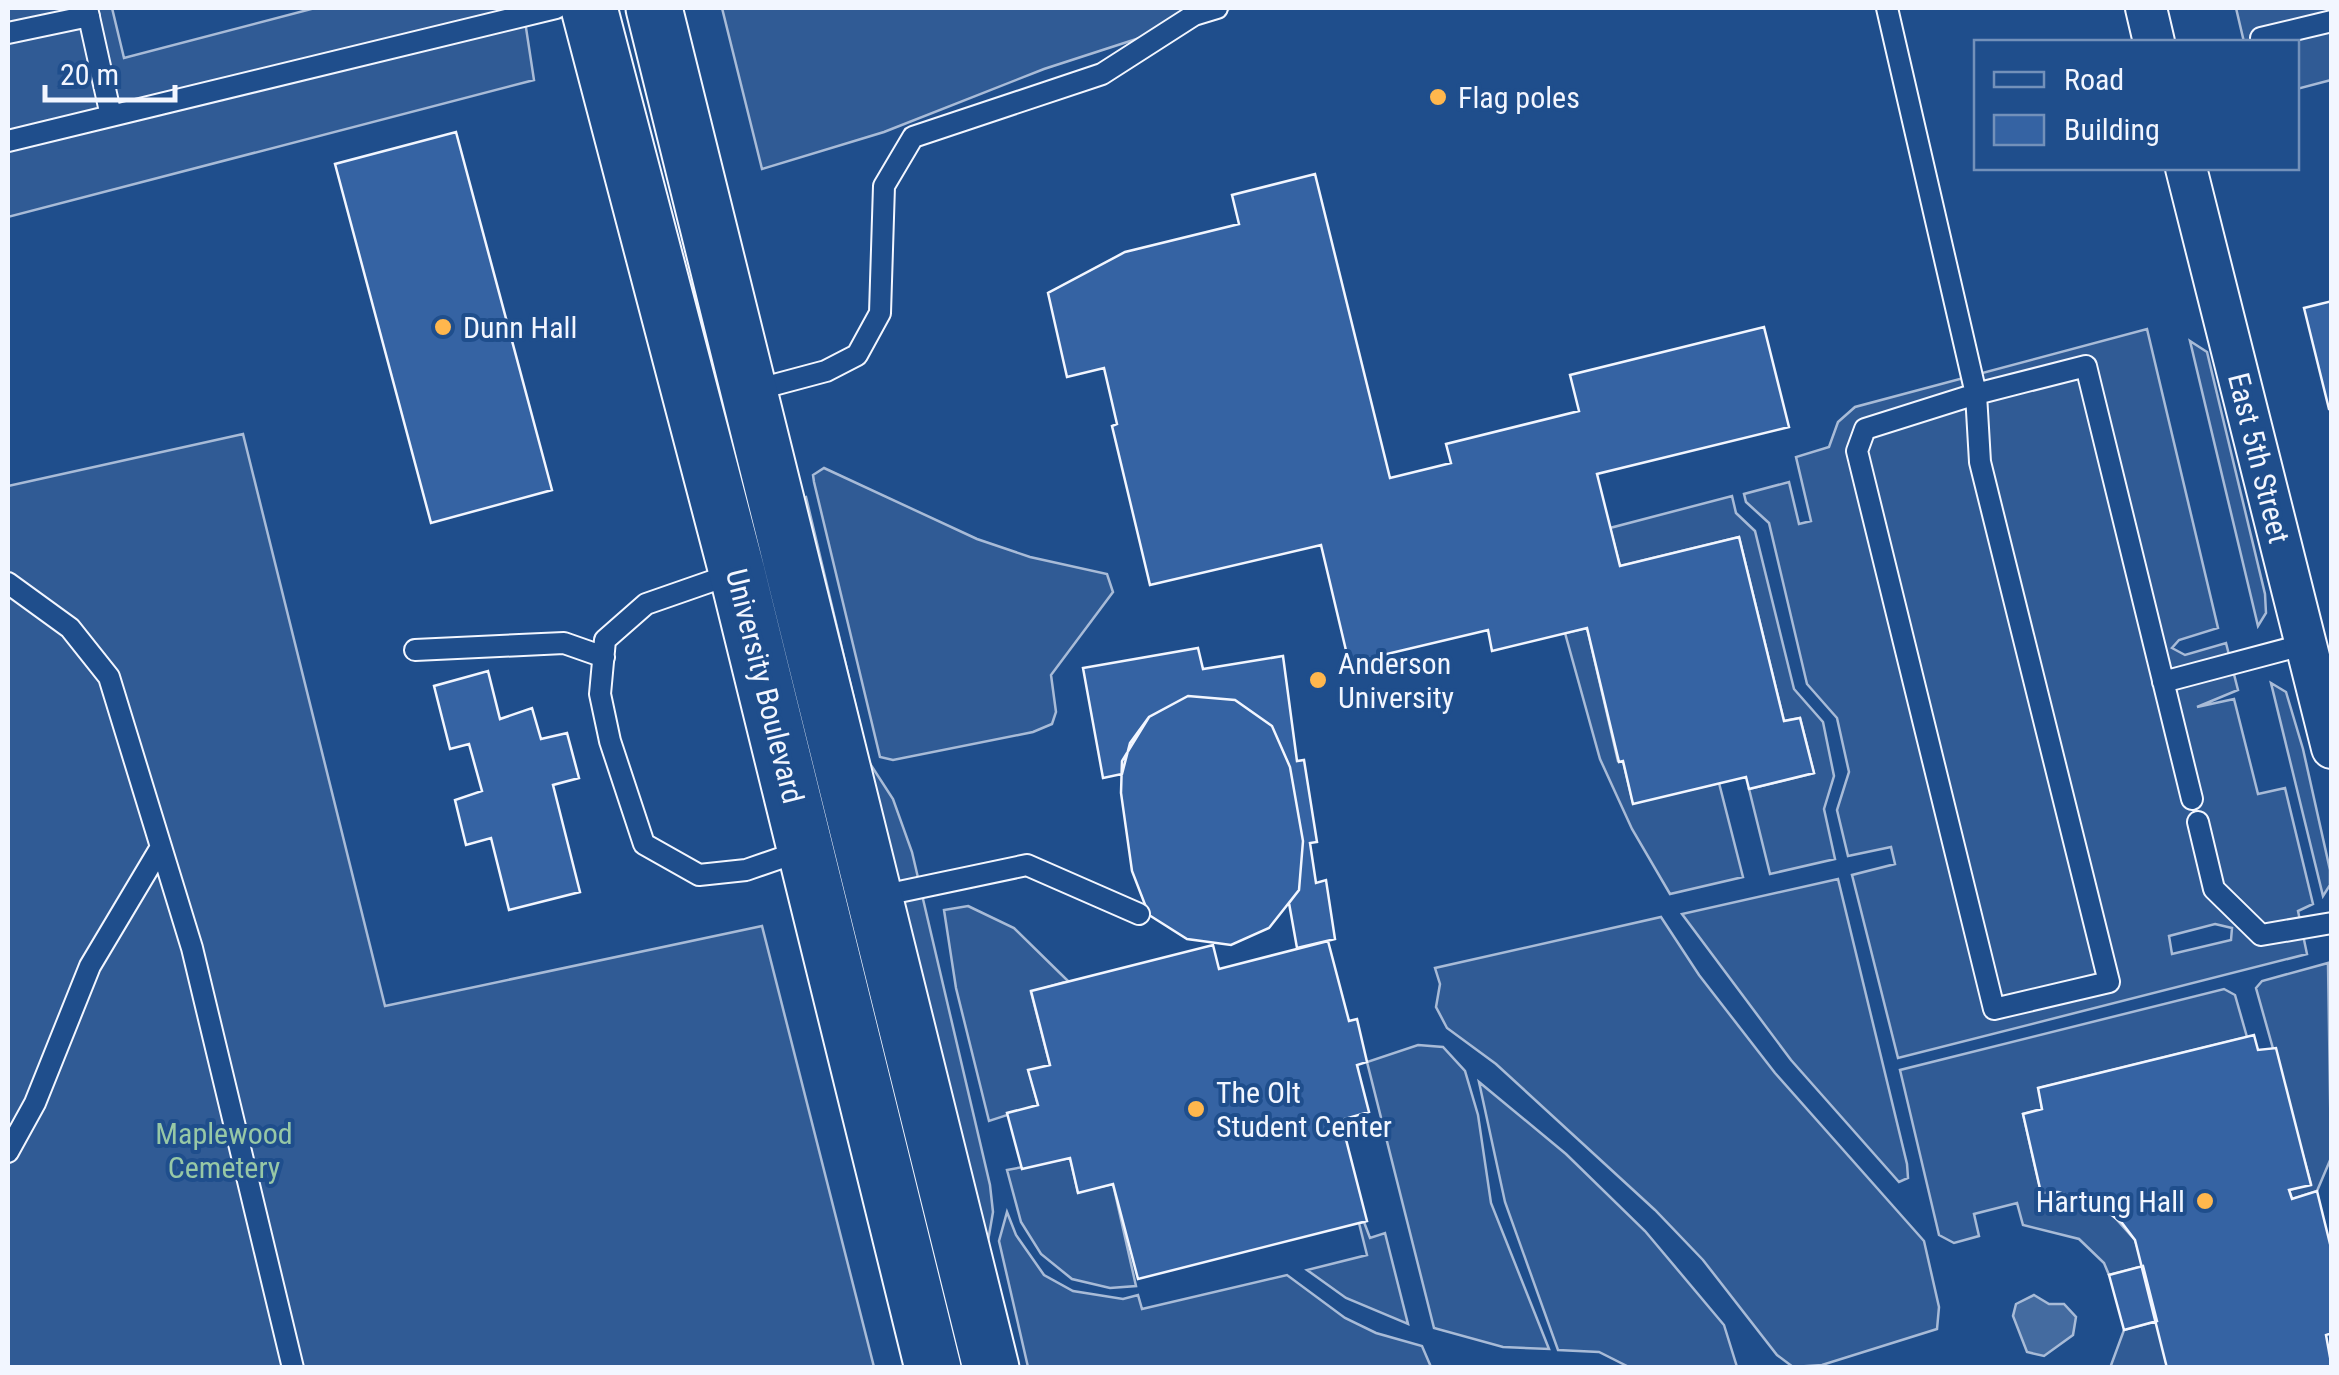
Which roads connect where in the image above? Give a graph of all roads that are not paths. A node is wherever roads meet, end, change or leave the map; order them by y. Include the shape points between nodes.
1 (556, 8) edge
2 (589, 8) edge
3 (654, 8) edge
4 (1217, 8) edge
5 (1887, 8) edge
6 (2146, 8) edge
7 (88, 12) edge
8 (2332, 21) edge
9 (8, 33) edge
10 (2261, 38) dead end
11 (2154, 40) edge
12 (112, 116) junction
13 (8, 141) edge
14 (2187, 170) edge
15 (750, 392) junction
16 (1976, 394) junction
17 (737, 572) junction
18 (8, 583) edge
19 (2306, 644) junction
20 (415, 650) dead end
21 (604, 657) junction
22 (2164, 682) junction
23 (2332, 748) edge
24 (2192, 799) dead end
25 (2198, 822) dead end
26 (859, 833) junction
27 (161, 847) junction
28 (806, 849) junction
29 (875, 897) junction
30 (1139, 914) dead end
31 (2332, 924) edge
32 (8, 1152) edge
33 (293, 1368) edge
34 (932, 1368) edge
35 (991, 1368) edge

1 - 12 lane
2 - 17 main road, University Boulevard
3 - 15 main road, University Boulevard
4 - 15 lane via 1194,15 1102,74 913,137 884,186 880,313 857,354 826,371
5 - 16 lane
6 - 11 street
7 - 9 lane
7 - 12 lane
8 - 10 lane
12 - 13 lane
14 - 19 street, East 5th Street
15 - 26 main road, University Boulevard
16 - 16 lane via 1865,428 1857,451 1994,1010 2109,982 1980,462
16 - 22 lane via 2086,366
17 - 21 lane via 646,604 605,640
17 - 28 main road, University Boulevard
18 - 27 lane via 70,628 110,677
19 - 22 lane
19 - 23 street, East 5th Street
20 - 21 lane via 564,643
21 - 28 lane via 600,694 644,844 699,875 746,870
22 - 24 lane
25 - 31 lane via 2214,889 2261,935
26 - 28 street
26 - 29 main road, University Boulevard
27 - 32 lane via 90,966
27 - 33 lane via 192,948
28 - 34 main road, University Boulevard
29 - 30 lane via 1027,865
29 - 35 main road, University Boulevard

